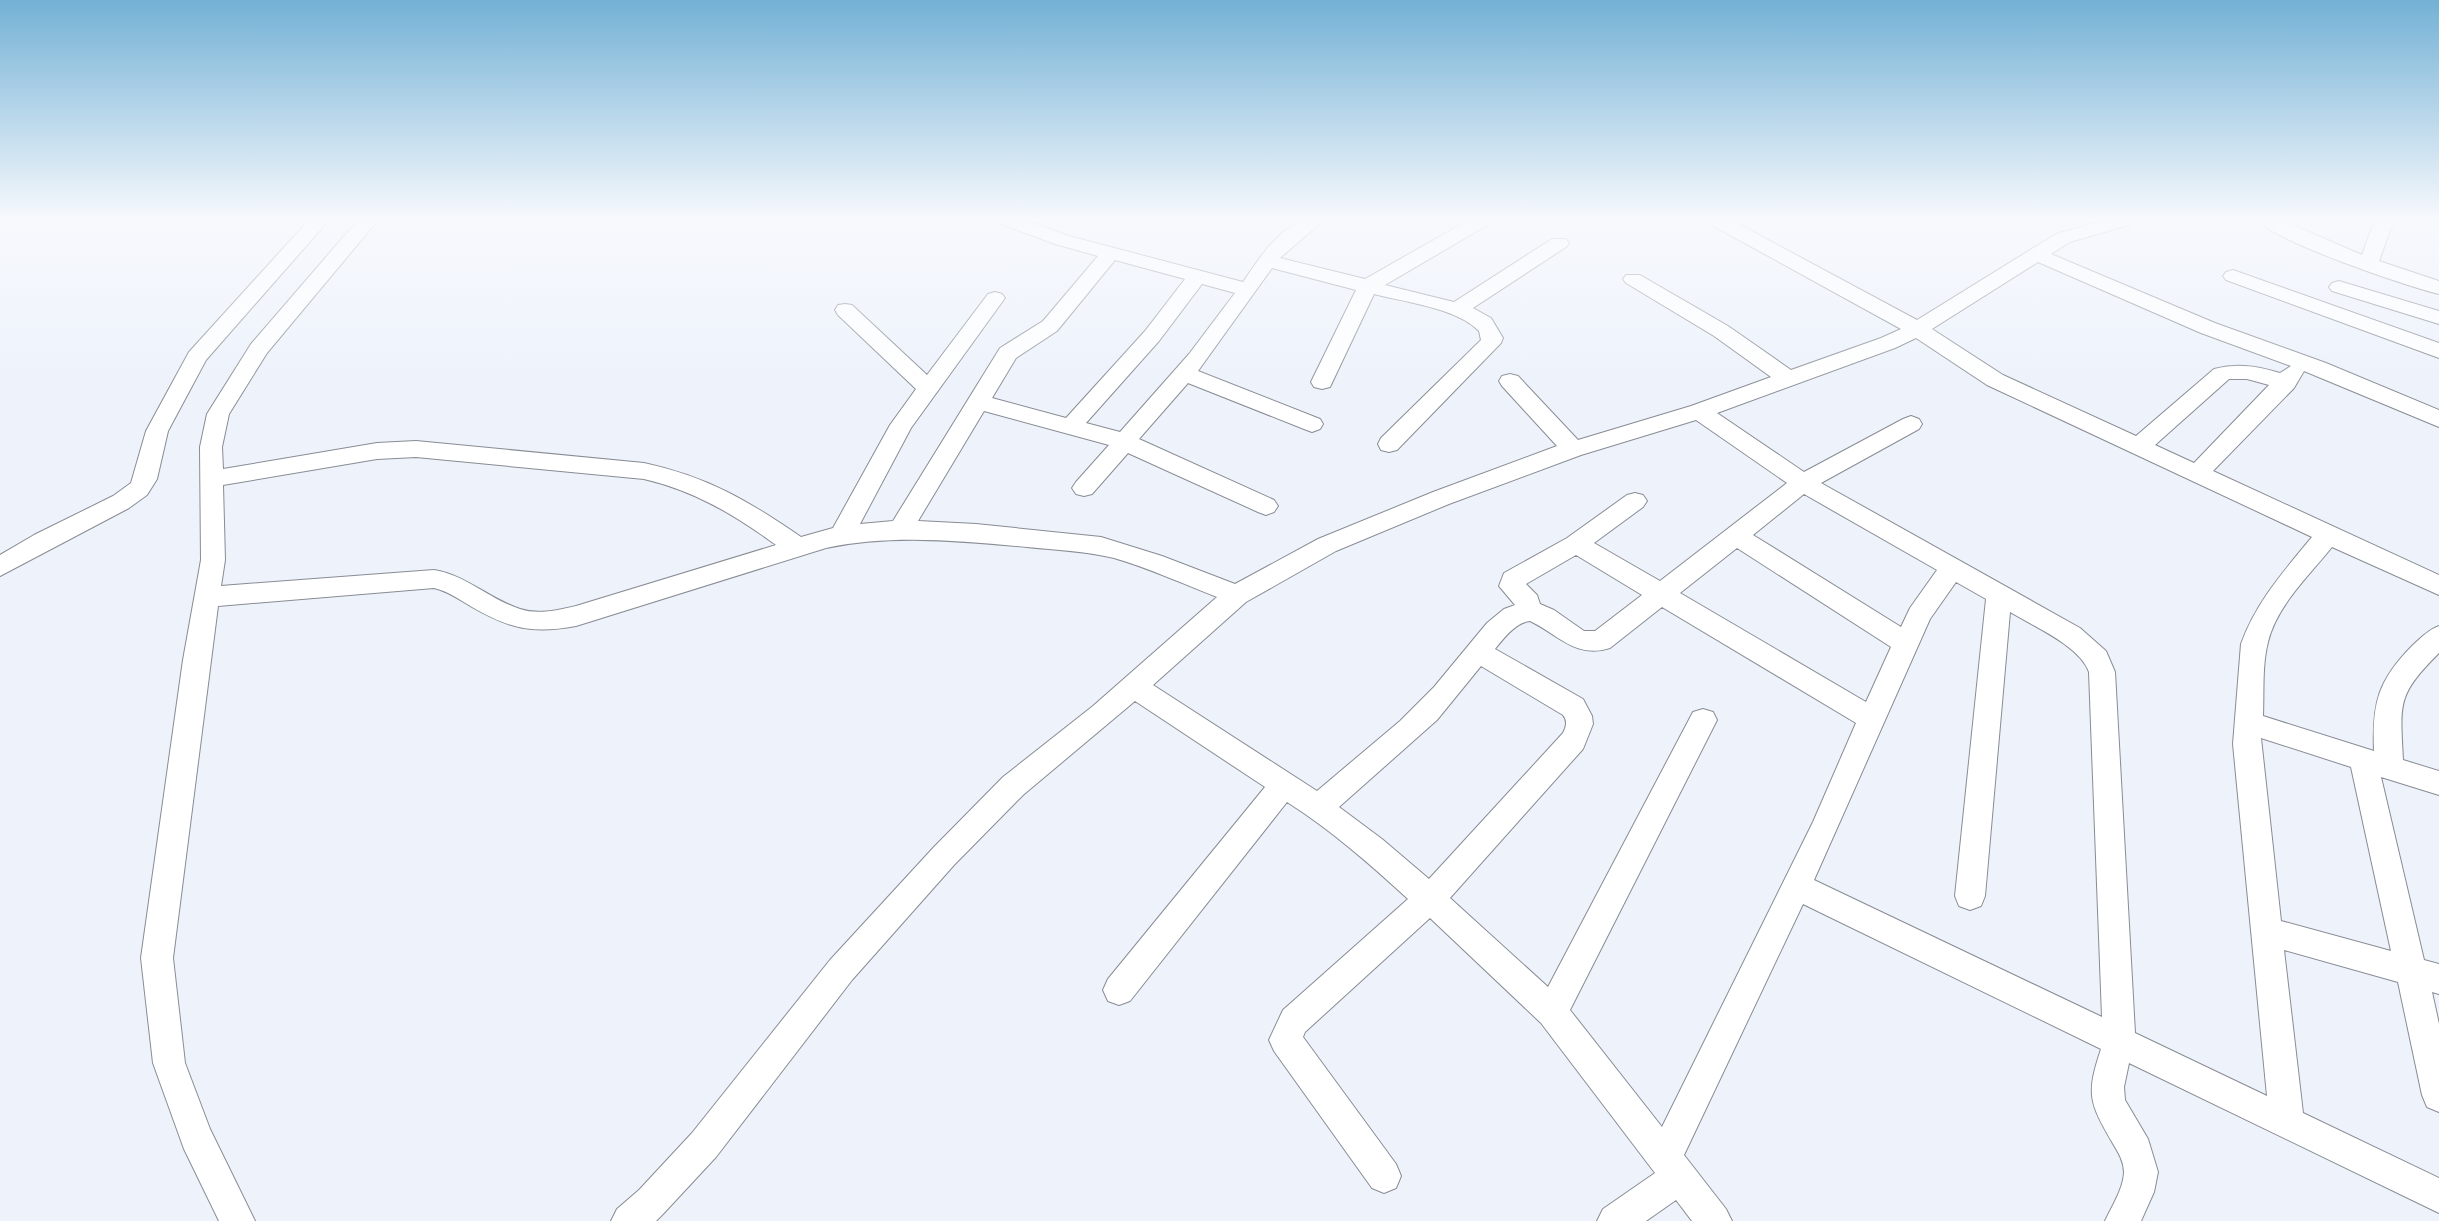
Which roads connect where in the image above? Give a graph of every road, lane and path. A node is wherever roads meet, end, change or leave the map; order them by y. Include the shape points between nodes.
1 (268, 277) edge
2 (320, 277) edge
3 (1091, 277) edge
4 (1197, 277) joint
5 (1257, 277) edge
6 (1332, 277) edge
7 (1384, 277) edge
8 (1506, 277) edge
9 (1832, 277) edge
10 (2001, 277) edge
11 (2088, 277) edge
12 (2236, 277) edge
13 (2405, 277) edge
14 (1633, 279) dead end
15 (1368, 286) junction
16 (2339, 286) dead end
17 (2439, 288) edge
18 (1248, 290) junction
19 (994, 298) dead end
20 (1457, 309) junction
21 (845, 310) dead end
22 (2439, 318) edge
23 (1917, 329) junction
24 (2439, 351) edge
25 (2303, 362) junction
26 (1184, 374) junction
27 (1788, 379) junction
28 (1510, 381) dead end
29 (1322, 382) dead end
30 (2286, 383) junction
31 (928, 388) junction
32 (979, 402) junction
33 (1700, 411) junction
34 (2439, 419) edge
35 (1312, 424) dead end
36 (1911, 424) dead end
37 (1071, 426) junction
38 (1123, 441) junction
39 (1389, 444) dead end
40 (2138, 447) junction
41 (1573, 449) junction
42 (2197, 474) junction
43 (211, 479) junction
44 (1803, 483) junction
45 (1084, 488) dead end
46 (1635, 501) dead end
47 (1266, 506) dead end
48 (900, 530) junction
49 (2329, 534) junction
50 (842, 535) junction
51 (1735, 535) junction
52 (1576, 544) junction
53 (798, 548) junction
54 (0, 567) edge
55 (1953, 567) junction
56 (2439, 586) edge
57 (1661, 594) junction
58 (1999, 594) junction
59 (1237, 595) junction
60 (206, 597) junction
61 (1524, 612) junction
62 (2439, 636) edge
63 (1906, 644) junction
64 (1479, 652) junction
65 (1134, 686) junction
66 (1871, 718) junction
67 (1703, 720) dead end
68 (2249, 723) junction
69 (2376, 763) junction
70 (2439, 783) edge
71 (1284, 784) junction
72 (1318, 807) junction
73 (1796, 886) junction
74 (1970, 896) dead end
75 (1430, 899) junction
76 (2267, 931) junction
77 (2409, 970) junction
78 (2439, 979) edge
79 (1119, 990) dead end
80 (1552, 1012) junction
81 (2119, 1043) junction
82 (2439, 1095) edge
83 (2287, 1124) junction
84 (1672, 1167) junction
85 (1384, 1176) dead end
86 (2439, 1196) edge
87 (237, 1221) edge
88 (629, 1221) edge
89 (1615, 1221) edge
90 (1714, 1221) edge
91 (2123, 1221) edge

1 - 54 street via 197,357 157,430 139,489
2 - 43 street via 259,349 226,399 213,429
3 - 32 street via 1042,334 1008,353
4 - 18 street
4 - 37 street via 1152,336
5 - 18 street
6 - 15 street
7 - 15 street
8 - 20 street
9 - 23 street
10 - 23 street
11 - 25 street via 2208,328
12 - 24 street
13 - 17 street
14 - 27 street via 1721,331
15 - 20 street
15 - 29 street
16 - 22 street
18 - 26 street
19 - 31 street
20 - 39 street via 1483,322 1491,333 1490,343
21 - 31 street
23 - 27 street
23 - 40 street via 1995,380
25 - 30 street
25 - 34 street
26 - 35 street
26 - 38 street
27 - 33 street
28 - 41 street
30 - 40 street via 2240,371 2222,374
30 - 42 street
31 - 50 street via 901,425
32 - 37 street
32 - 48 street
33 - 41 street
33 - 44 street
36 - 44 street
37 - 38 street
38 - 45 street
38 - 47 street
40 - 42 street
41 - 59 street via 1375,524 1327,545
42 - 49 street
43 - 53 street via 377,451 416,449 644,471 675,477 731,500
43 - 60 street via 213,560
44 - 51 street
44 - 55 street
46 - 52 street
48 - 50 street
48 - 59 street via 1089,544 1125,552
49 - 56 street
49 - 68 street via 2258,628
50 - 53 street
51 - 57 street
51 - 63 street
52 - 57 street
52 - 61 street via 1513,580 1510,584 1528,602
53 - 60 street via 546,622 510,618 454,585 434,579
55 - 58 street
55 - 63 street via 1919,615
57 - 61 street via 1601,641 1584,641 1539,614
57 - 66 street
58 - 74 street
58 - 81 street via 2071,635 2097,658 2102,672
59 - 65 street
60 - 87 street via 157,958 169,1063 196,1137
61 - 64 street via 1513,616
62 - 69 street via 2400,678 2390,695
63 - 66 street
64 - 72 street via 1409,729
64 - 75 street via 1573,707 1581,726 1573,741
65 - 71 street
65 - 88 street via 1013,786 944,856 841,970 704,1145
66 - 73 street
67 - 80 street
68 - 69 street
68 - 76 street via 2247,744
69 - 70 street
69 - 77 street
71 - 72 street
71 - 79 street
72 - 75 street
73 - 81 street
73 - 84 street
75 - 80 street
75 - 85 street via 1294,1021 1285,1040
76 - 77 street
76 - 83 street
77 - 78 street
77 - 82 street
80 - 84 street
81 - 83 street
81 - 91 street via 2107,1092 2111,1108 2133,1144 2142,1168 2141,1183
83 - 86 street
84 - 89 street
84 - 90 street

